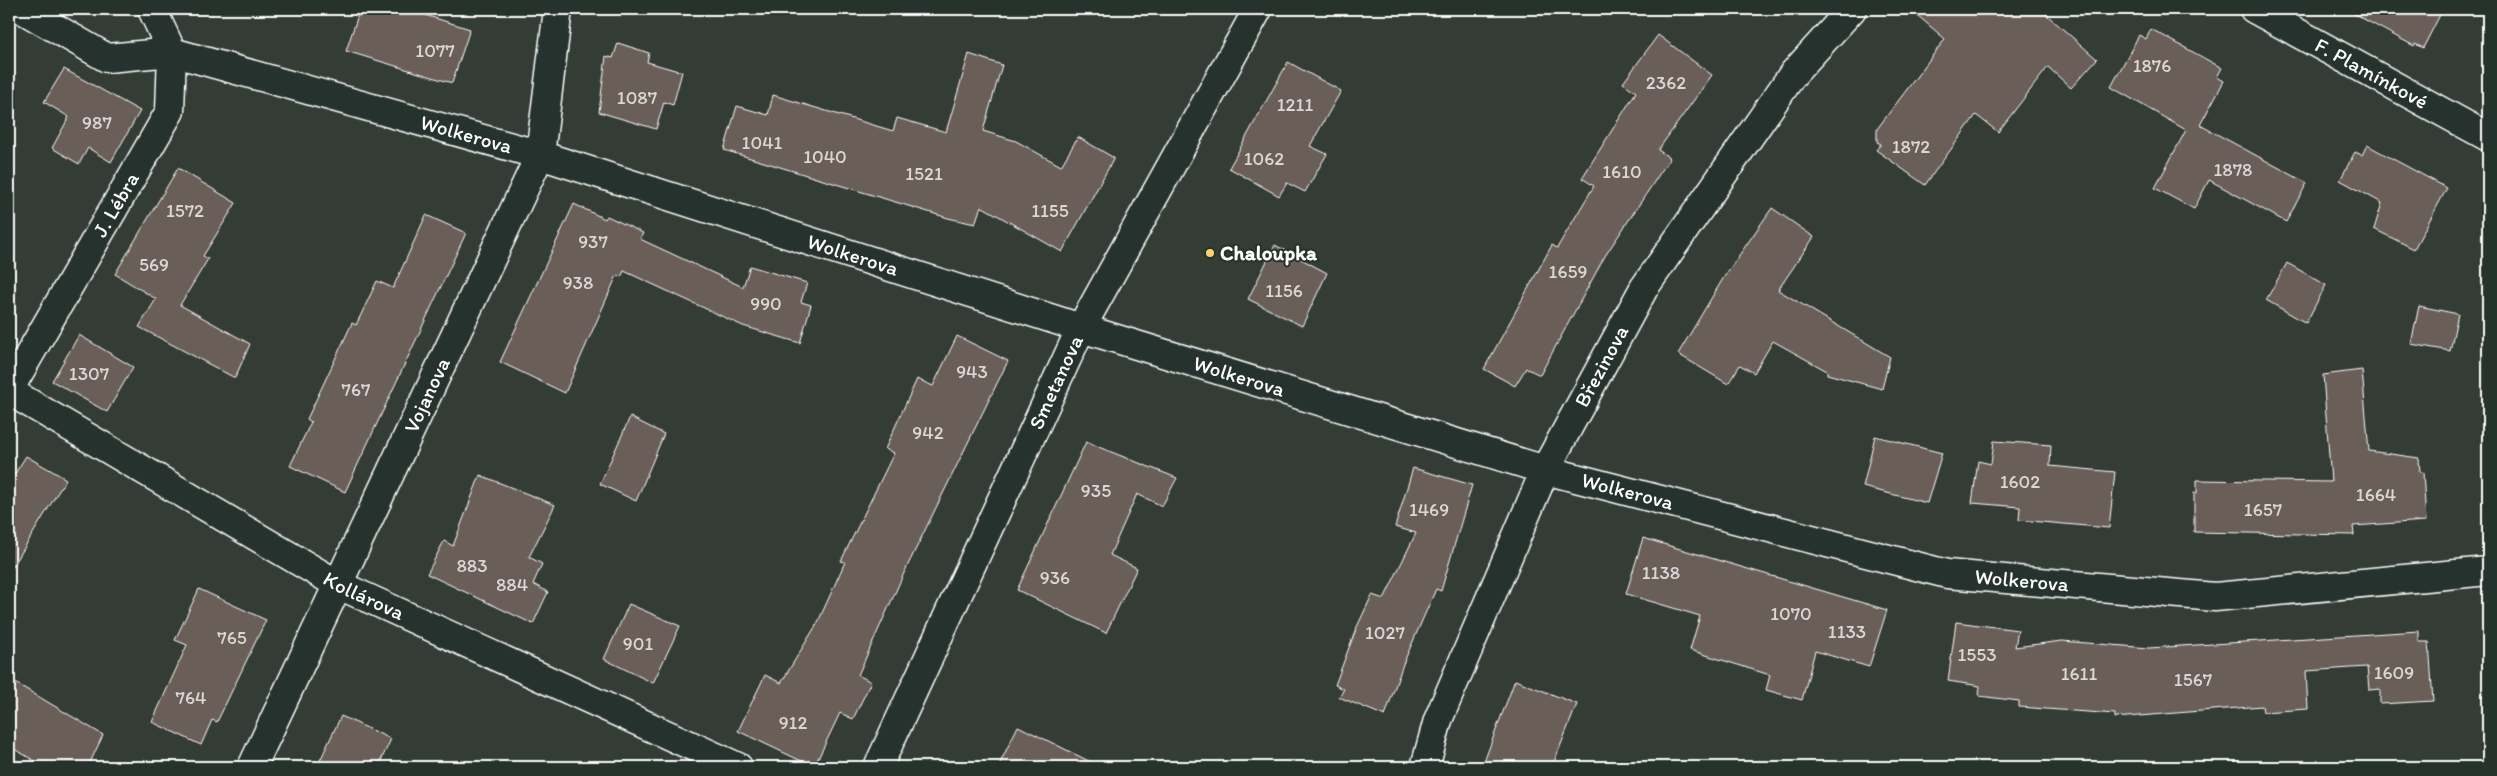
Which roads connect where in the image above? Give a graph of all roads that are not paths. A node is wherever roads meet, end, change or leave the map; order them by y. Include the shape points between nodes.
1 (22, 9) edge
2 (152, 9) edge
3 (558, 9) edge
4 (1258, 9) edge
5 (1852, 9) edge
6 (2254, 9) edge
7 (172, 52) junction
8 (2488, 137) edge
9 (540, 155) junction
10 (1081, 328) junction
11 (9, 390) edge
12 (1545, 470) junction
13 (2488, 571) edge
14 (339, 585) junction
15 (252, 767) edge
16 (738, 767) edge
17 (878, 767) edge
18 (1425, 767) edge

1 - 7 street, Wolkerova via 107,58
2 - 7 street, J. Lébra
3 - 9 street, Vojanova
4 - 10 street, Smetanova
5 - 12 street, Březinova via 1793,74 1644,288
6 - 8 street, F. Plamínkové
7 - 9 street, Wolkerova
7 - 11 street, J. Lébra via 170,111
9 - 10 street, Wolkerova
9 - 14 street, Vojanova
10 - 12 street, Wolkerova
10 - 17 street, Smetanova
11 - 14 street, Kollárova
12 - 13 street, Wolkerova via 1947,574 2215,597
12 - 18 street, Březinova via 1438,720
14 - 15 street, Vojanova
14 - 16 street, Kollárova

